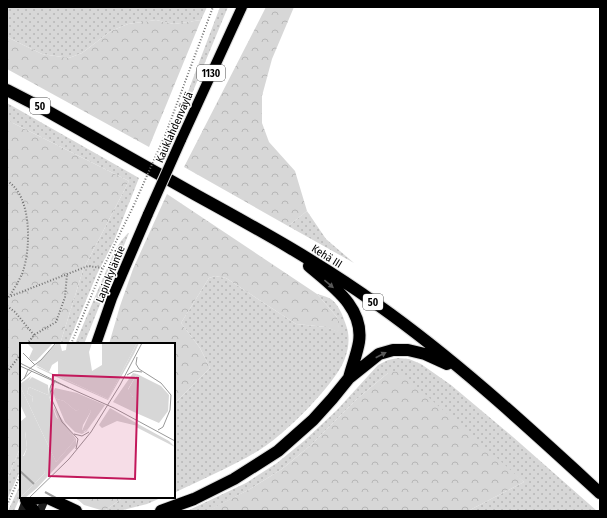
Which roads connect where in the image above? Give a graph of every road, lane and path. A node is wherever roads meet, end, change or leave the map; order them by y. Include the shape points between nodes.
1 (213, 7) edge
2 (242, 7) edge
3 (7, 90) edge
4 (7, 181) edge
5 (148, 214) joint
6 (278, 241) junction
7 (103, 268) junction
8 (67, 274) junction
9 (8, 297) edge
10 (7, 306) edge
11 (34, 334) junction
12 (28, 343) edge
13 (71, 343) edge
14 (96, 343) edge
15 (20, 355) edge
16 (463, 370) junction
17 (7, 372) edge
18 (349, 378) junction
19 (20, 476) edge
20 (600, 493) edge
21 (42, 498) edge
22 (46, 498) edge
23 (48, 498) edge
24 (25, 503) edge
25 (7, 505) edge
26 (34, 511) edge
27 (40, 511) edge
28 (76, 511) edge
29 (161, 511) edge

1 - 7 path, bridge via 166,133
2 - 5 main road, Kauklahdenväylä / 1130, bridge
3 - 6 highway, Kehä III / 50
4 - 9 path via 22,199 27,221 28,247 23,272
5 - 14 main road, Lapinkyläntie / 1130 via 112,298
6 - 16 highway, Kehä III / 50 via 377,304
6 -> 18 highway via 347,300 356,317 360,330 359,342
7 - 8 path via 88,266
7 - 13 path
8 - 9 path
8 - 11 path via 65,297 56,322
10 - 11 path
11 - 12 path
15 - 17 path
18 -> 16 highway via 379,354 393,350 425,354
16 - 20 highway, Kehä III / 50
18 - 29 highway via 313,420 278,451 234,479 194,499
19 - 25 path
21 - 24 highway
22 - 27 main road
23 - 28 highway
24 - 26 highway

